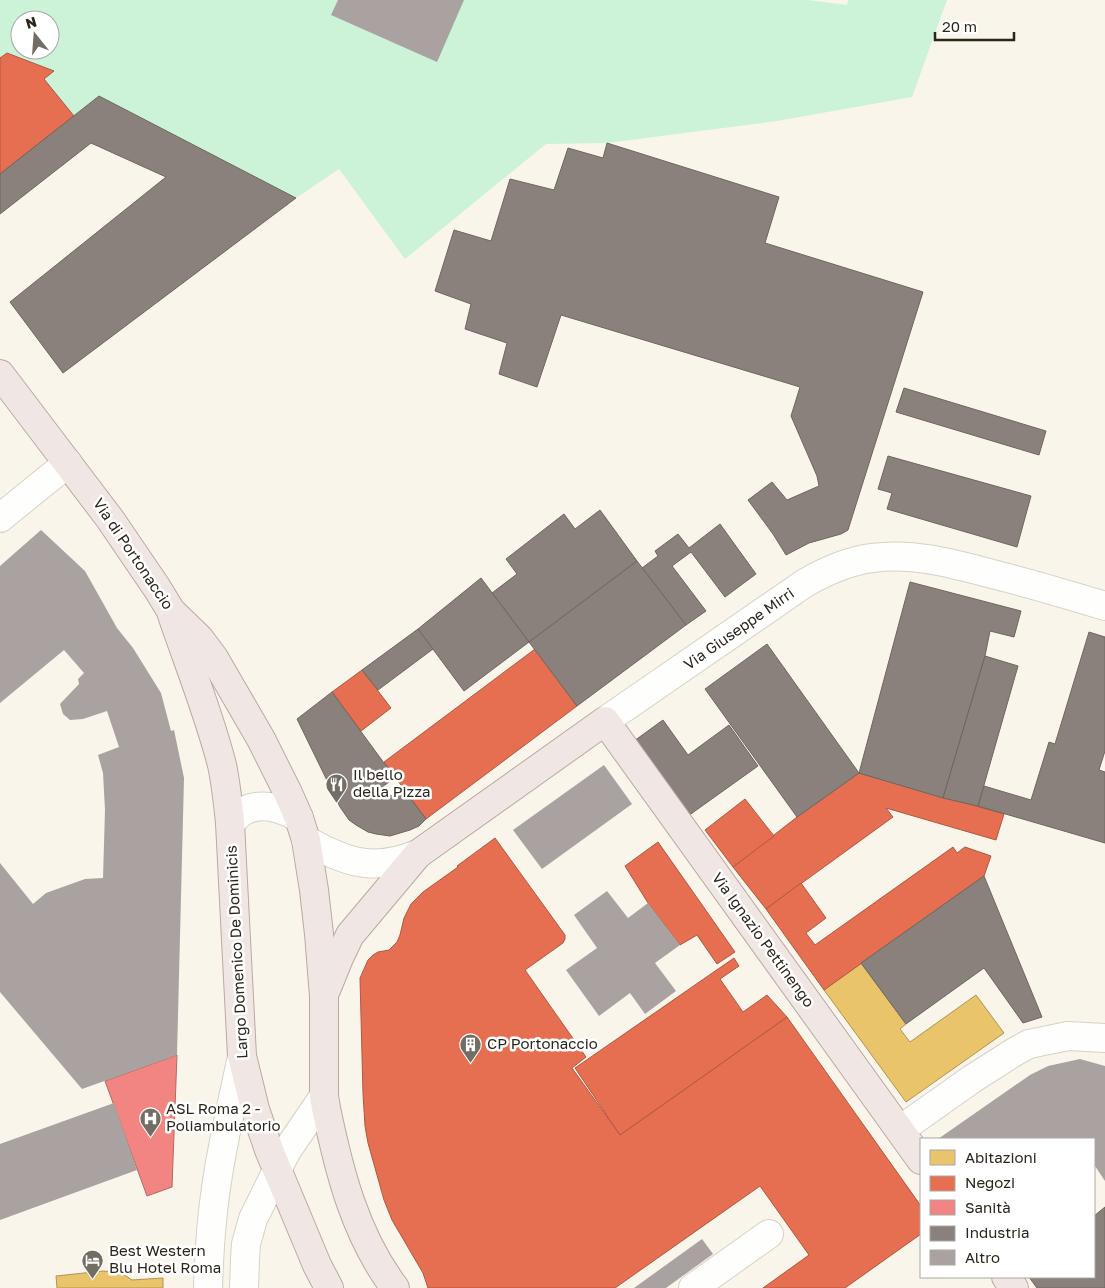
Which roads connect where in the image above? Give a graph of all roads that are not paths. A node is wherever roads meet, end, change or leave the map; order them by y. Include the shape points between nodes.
1 (0, 374) edge
2 (68, 463) junction
3 (0, 518) edge
4 (1105, 606) edge
5 (171, 611) junction
6 (605, 721) junction
7 (230, 823) junction
8 (303, 829) junction
9 (418, 854) junction
10 (324, 996) junction
11 (1105, 1038) edge
12 (242, 1056) junction
13 (324, 1096) junction
14 (900, 1130) junction
15 (920, 1159) edge
16 (278, 1169) junction
17 (770, 1234) dead end
18 (208, 1288) edge
19 (244, 1288) edge
20 (329, 1288) edge
21 (395, 1288) edge
22 (693, 1288) edge

1 - 2 main road, Via di Portonaccio
2 - 3 street
2 - 5 main road, Via di Portonaccio
4 - 6 street, Via Giuseppe Mirri via 958,564 911,556 854,561 805,583
5 - 7 main road, Largo Domenico De Dominicis via 222,765
5 - 8 main road, Via di Portonaccio via 214,658 261,739
6 - 9 main road, Via Giuseppe Mirri
6 - 14 main road, Via Ignazio Pettinengo
7 - 8 street via 242,812 262,806 289,812
7 - 12 main road, Largo Domenico De Dominicis
8 - 9 street, Via Giuseppe Mirri via 327,852 362,863 397,862
8 - 10 main road
9 - 10 main road, Via Giuseppe Mirri via 350,935
10 - 13 main road
11 - 14 street via 1068,1036 1029,1044
12 - 16 main road, Largo Domenico De Dominicis via 255,1109
12 - 18 street via 216,1189
13 - 16 street
13 - 21 main road via 351,1206 368,1244
14 - 15 main road, Via Ignazio Pettinengo
16 - 19 street via 248,1235
16 - 20 main road
17 - 22 street

